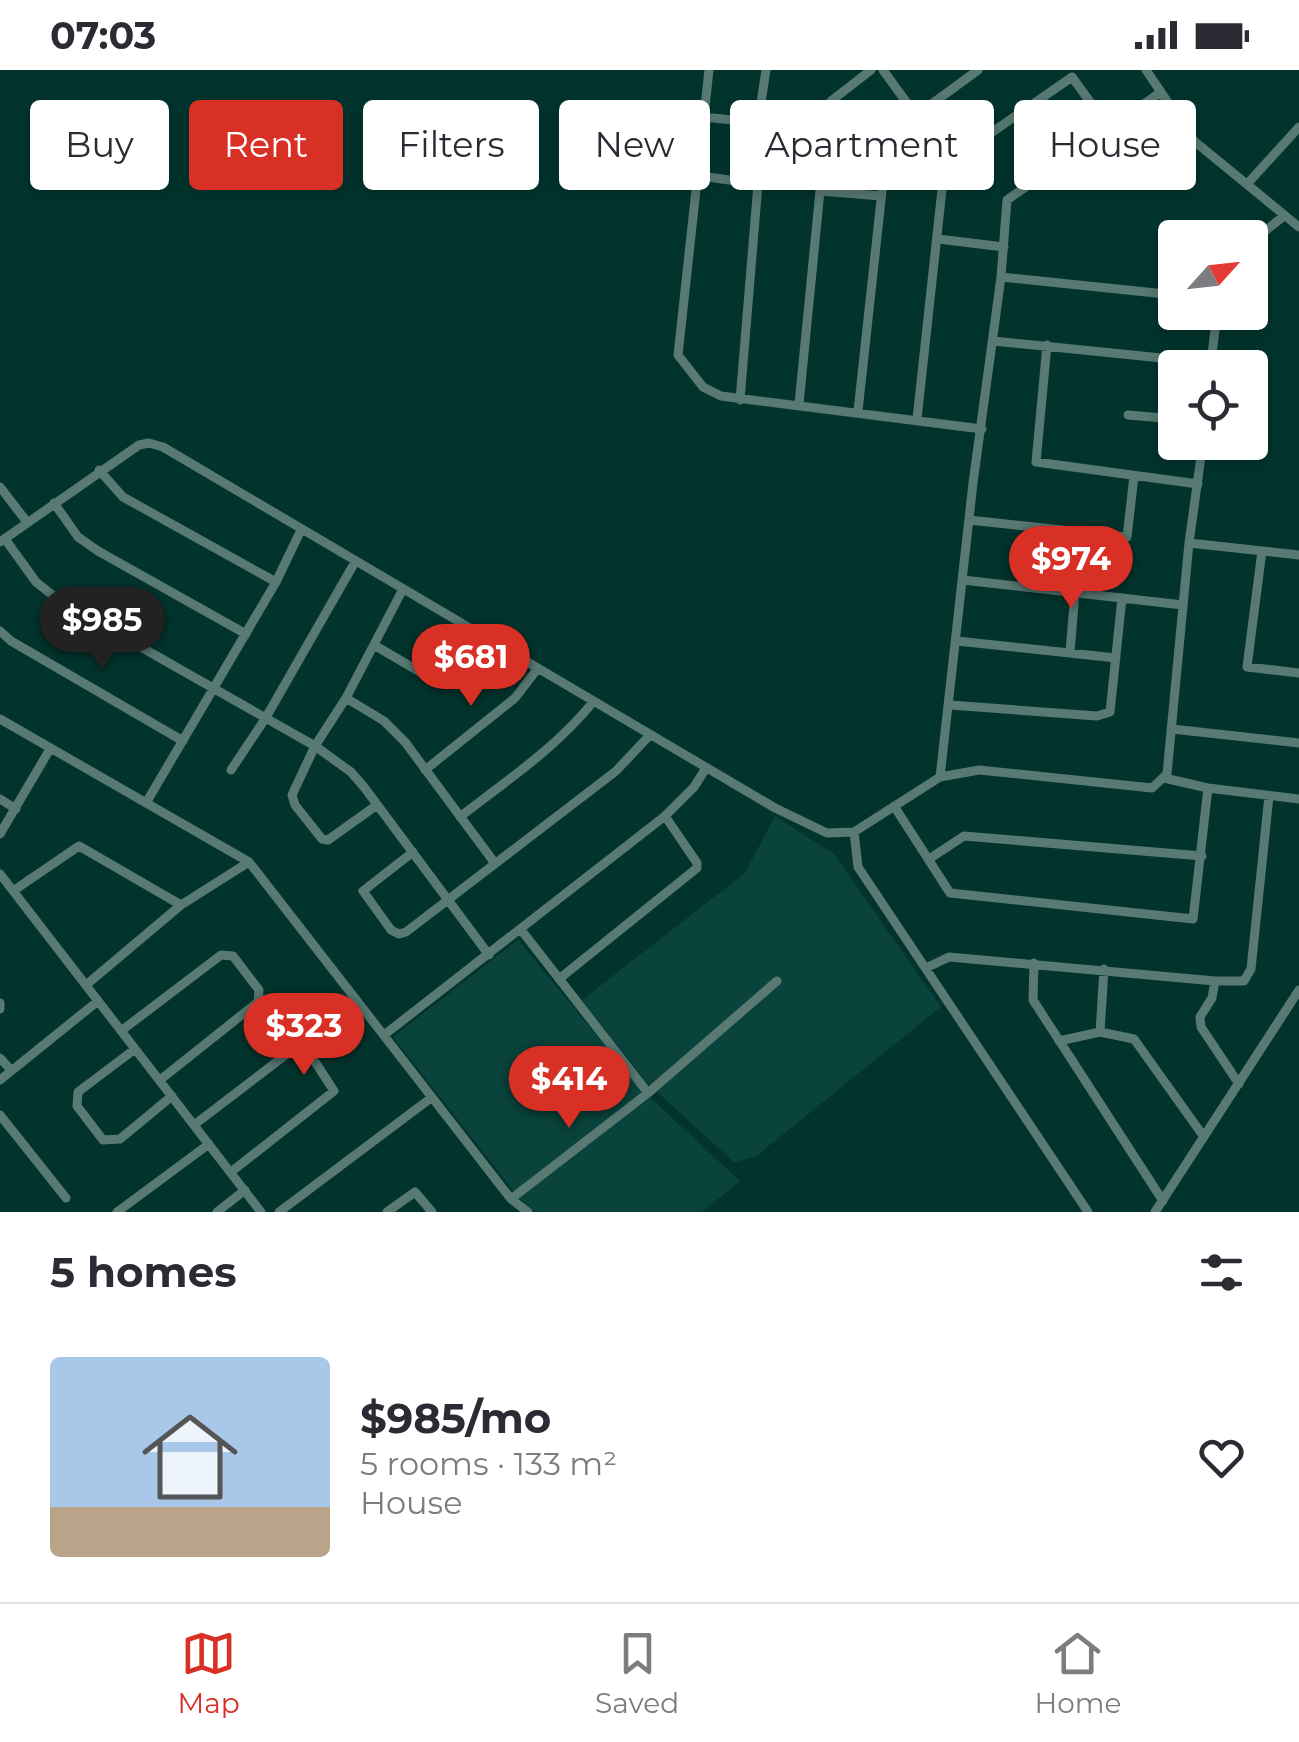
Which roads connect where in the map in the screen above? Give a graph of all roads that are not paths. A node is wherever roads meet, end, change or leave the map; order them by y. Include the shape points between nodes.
1 (709, 70) edge
2 (766, 70) edge
3 (871, 70) edge
4 (883, 70) edge
5 (978, 70) edge
6 (1146, 70) edge
7 (1161, 92) junction
8 (705, 100) edge
9 (761, 100) edge
10 (832, 100) edge
11 (905, 100) edge
12 (935, 100) edge
13 (1039, 100) edge
14 (1088, 100) edge
15 (1149, 100) edge
16 (1014, 117) edge
17 (1299, 127) edge
18 (710, 177) edge
19 (1248, 183) junction
20 (698, 190) edge
21 (882, 190) edge
22 (1021, 190) edge
23 (881, 196) junction
24 (1284, 216) junction
25 (1299, 227) edge
26 (1268, 229) edge
27 (938, 239) junction
28 (1004, 246) junction
29 (1001, 277) junction
30 (1158, 293) edge
31 (993, 341) junction
32 (1048, 346) junction
33 (1158, 359) edge
34 (740, 400) junction
35 (799, 404) junction
36 (858, 412) junction
37 (1128, 415) dead end
38 (1158, 418) edge
39 (917, 419) junction
40 (982, 429) junction
41 (1201, 460) edge
42 (100, 470) junction
43 (1134, 476) junction
44 (1198, 484) junction
45 (1, 491) edge
46 (54, 503) junction
47 (969, 520) junction
48 (28, 522) junction
49 (301, 530) junction
50 (2, 540) edge
51 (1189, 544) junction
52 (1262, 551) junction
53 (1299, 556) edge
54 (356, 562) junction
55 (963, 580) junction
56 (276, 582) junction
57 (404, 590) junction
58 (1074, 592) junction
59 (1122, 598) junction
60 (1183, 606) junction
61 (0, 631) edge
62 (246, 634) junction
63 (957, 641) junction
64 (374, 645) junction
65 (1070, 652) junction
66 (1116, 658) junction
67 (538, 668) junction
68 (1299, 673) edge
69 (438, 683) dead end
70 (216, 688) junction
71 (346, 698) junction
72 (593, 702) junction
73 (950, 705) junction
74 (0, 719) edge
75 (265, 719) junction
76 (1172, 729) junction
77 (649, 736) junction
78 (183, 740) junction
79 (1299, 743) edge
80 (316, 746) junction
81 (50, 749) junction
82 (706, 768) junction
83 (231, 770) dead end
84 (425, 770) junction
85 (940, 777) junction
86 (1164, 778) junction
87 (1208, 788) junction
88 (1269, 796) junction
89 (0, 799) edge
90 (1299, 799) edge
91 (146, 804) junction
92 (377, 806) junction
93 (894, 806) junction
94 (16, 808) junction
95 (460, 816) junction
96 (666, 816) junction
97 (854, 832) junction
98 (0, 834) edge
99 (413, 852) junction
100 (1202, 856) junction
101 (928, 859) junction
102 (249, 862) junction
103 (494, 862) junction
104 (0, 874) edge
105 (13, 891) junction
106 (449, 900) junction
107 (182, 905) junction
108 (522, 931) junction
109 (489, 955) junction
110 (1034, 963) junction
111 (926, 968) junction
112 (1104, 969) junction
113 (558, 979) junction
114 (777, 981) dead end
115 (1214, 981) junction
116 (86, 985) junction
117 (1299, 990) edge
118 (98, 1000) junction
119 (122, 1031) junction
120 (1100, 1032) junction
121 (384, 1035) junction
122 (1059, 1041) junction
123 (135, 1049) junction
124 (0, 1058) edge
125 (12, 1070) junction
126 (0, 1080) edge
127 (160, 1080) junction
128 (1239, 1084) junction
129 (648, 1093) junction
130 (172, 1096) junction
131 (430, 1098) junction
132 (0, 1115) edge
133 (194, 1124) junction
134 (1204, 1137) junction
135 (209, 1144) junction
136 (231, 1172) junction
137 (244, 1190) junction
138 (66, 1198) dead end
139 (511, 1199) junction
140 (1163, 1201) junction
141 (117, 1212) edge
142 (217, 1212) edge
143 (262, 1212) edge
144 (279, 1212) edge
145 (387, 1212) edge
146 (432, 1212) edge
147 (528, 1212) edge
148 (1088, 1212) edge
149 (1155, 1212) edge

1 - 8 street
2 - 9 street
3 - 10 street
4 - 11 street
5 - 12 street
6 - 7 street
7 - 15 street
7 - 19 street via 1194,141
13 - 14 street via 1072,77
16 - 27 street via 944,171
17 - 19 street
18 - 34 street via 758,184
19 - 24 street
20 - 34 street via 678,354 703,387
21 - 23 street
22 - 28 street via 1007,200
23 - 35 street via 820,191
23 - 36 street
24 - 25 street
24 - 26 street
27 - 28 street
27 - 39 street
28 - 29 street
29 - 30 street
29 - 31 street
31 - 32 street
31 - 40 street
32 - 33 street
32 - 43 street via 1036,462
34 - 35 street
35 - 36 street
36 - 39 street
37 - 38 street
39 - 40 street
40 - 47 street
41 - 44 street
42 - 46 street
42 - 49 street via 149,443
42 - 56 street via 123,497
43 - 44 street
43 - 47 street via 1127,537
44 - 51 street
45 - 48 street
46 - 48 street
46 - 62 street via 78,538
47 - 55 street
48 - 50 street
49 - 54 street
49 - 56 street
50 - 70 street via 60,601
51 - 52 street
51 - 60 street
52 - 53 street
52 - 68 street via 1246,668
54 - 57 street
54 - 75 street
55 - 58 street
55 - 63 street
56 - 62 street
57 - 64 street
57 - 67 street
58 - 59 street
58 - 65 street
59 - 60 street
59 - 66 street
60 - 76 street
61 - 78 street
62 - 70 street
63 - 65 street
63 - 73 street
64 - 69 street
64 - 71 street
65 - 66 street
66 - 73 street via 1110,712 1097,716
67 - 72 street
67 - 84 street via 515,698
70 - 75 street
70 - 78 street
71 - 80 street
71 - 84 street via 384,720
72 - 77 street
72 - 95 street via 546,750
73 - 85 street
74 - 81 street
75 - 80 street
75 - 83 street
76 - 79 street
76 - 86 street
77 - 82 street
77 - 103 street via 616,771
78 - 91 street
80 - 92 street via 351,772
80 - 92 street via 292,795 322,839 334,838
81 - 91 street
81 - 94 street
82 - 96 street
82 - 97 street via 826,833
84 - 95 street
85 - 86 street via 979,770 1152,788
85 - 93 street
86 - 87 street
87 - 88 street
87 - 100 street
88 - 90 street
88 - 115 street via 1251,969 1244,981
89 - 94 street
91 - 102 street
92 - 99 street
93 - 97 street
93 - 101 street
94 - 98 street
95 - 103 street
96 - 108 street
96 - 113 street via 697,868
97 - 111 street via 858,867
99 - 106 street
99 - 106 street via 363,891 382,919 399,934
100 - 101 street via 964,836
100 - 101 street via 1193,919 950,893
102 - 107 street
102 - 121 street
103 - 106 street
104 - 105 street
105 - 107 street via 79,846
105 - 116 street
106 - 109 street
107 - 116 street
108 - 109 street
108 - 113 street
109 - 121 street
110 - 111 street via 949,957
110 - 112 street
110 - 122 street via 1032,1000
111 - 148 street
112 - 115 street
112 - 120 street
113 - 129 street
114 - 129 street
115 - 128 street via 1201,1027
116 - 118 street
117 - 128 street
118 - 119 street
118 - 125 street
119 - 123 street
119 - 127 street via 221,955 234,956 259,990 258,1002
120 - 122 street
120 - 134 street via 1134,1039
121 - 131 street
122 - 140 street
123 - 127 street
123 - 130 street via 78,1092 77,1106 102,1140 120,1139
124 - 125 street
125 - 126 street
127 - 130 street
128 - 134 street
129 - 139 street
130 - 133 street
131 - 139 street
131 - 144 street
132 - 138 street
133 - 135 street
133 - 136 street via 296,1047 308,1051 333,1085 332,1095
134 - 140 street
135 - 136 street
135 - 141 street
136 - 137 street
137 - 142 street
137 - 143 street
139 - 147 street
140 - 149 street
145 - 146 street via 415,1192

